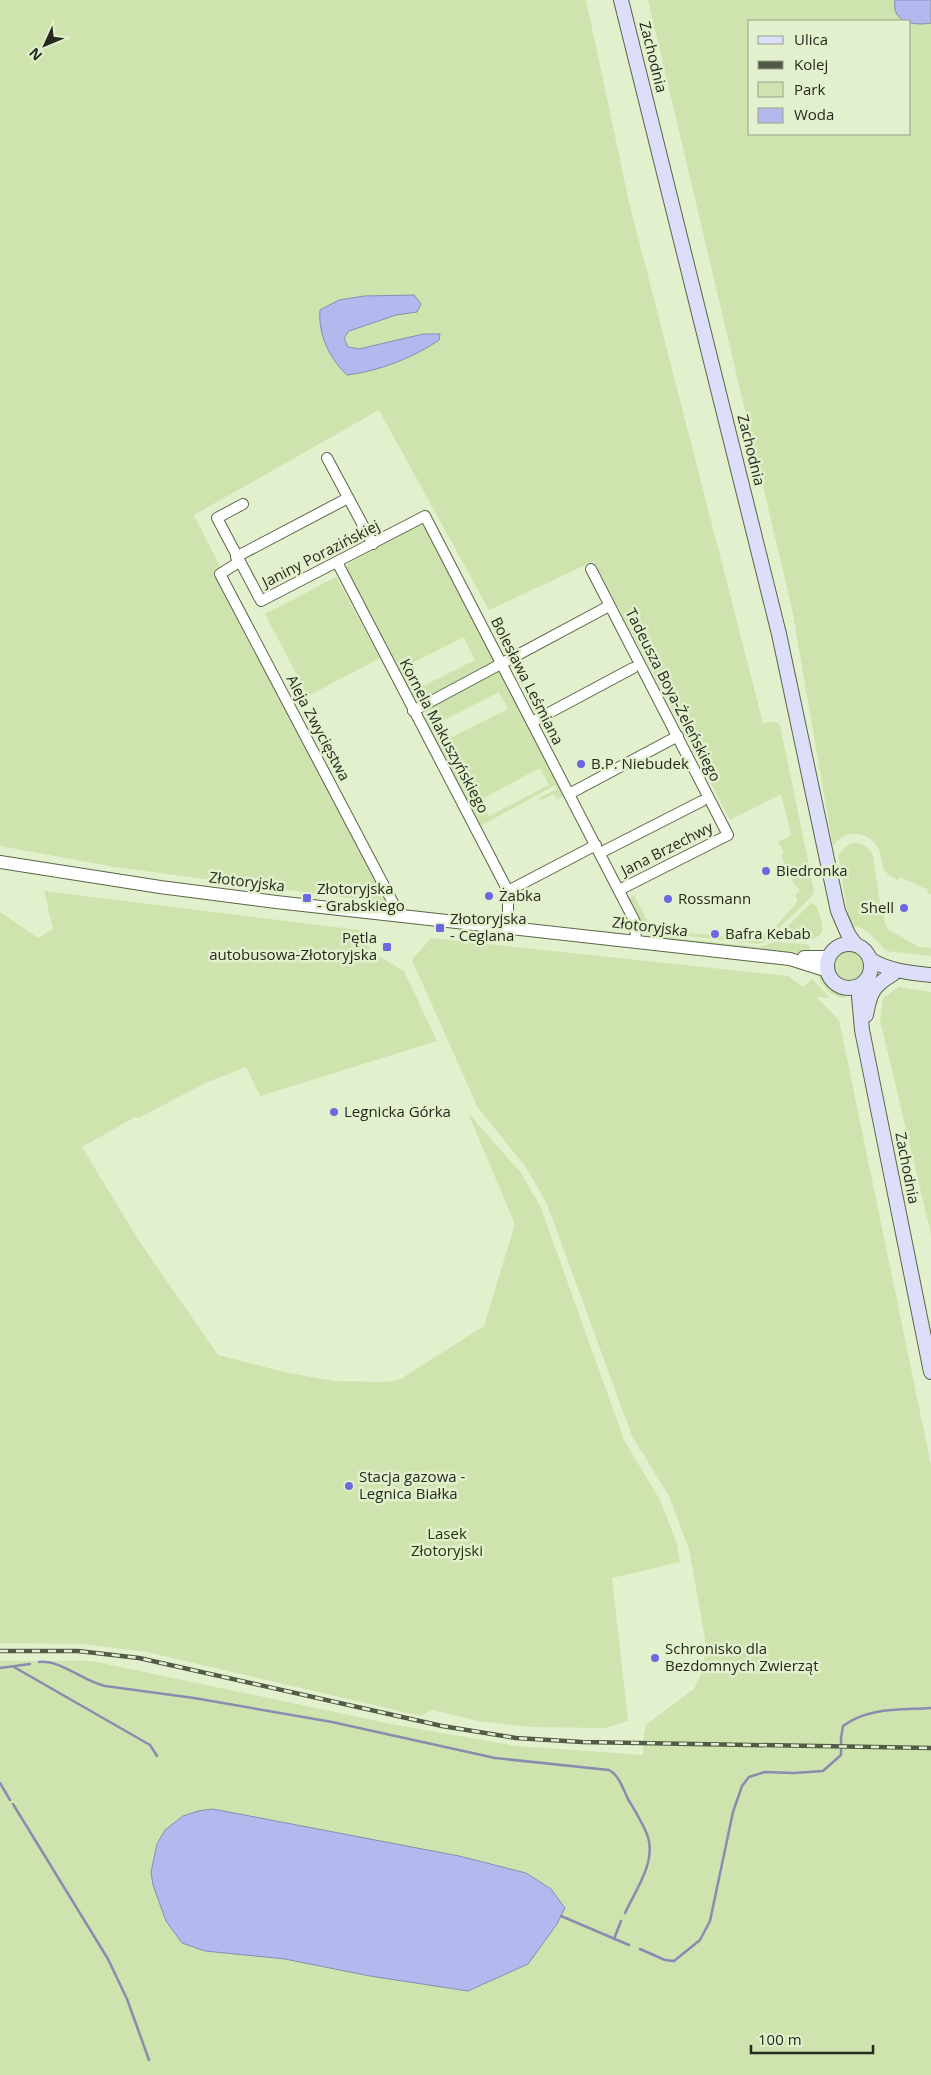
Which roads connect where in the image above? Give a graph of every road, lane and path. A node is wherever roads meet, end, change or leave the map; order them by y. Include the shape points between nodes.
1 (622, 0) edge
2 (327, 458) dead end
3 (348, 498) junction
4 (243, 504) dead end
5 (425, 516) joint
6 (372, 544) junction
7 (238, 560) junction
8 (337, 562) junction
9 (591, 569) dead end
10 (610, 606) junction
11 (502, 664) junction
12 (633, 668) dead end
13 (413, 711) junction
14 (532, 722) junction
15 (678, 736) junction
16 (569, 794) junction
17 (702, 800) dead end
18 (728, 835) joint
19 (598, 849) junction
20 (0, 862) edge
21 (619, 890) junction
22 (508, 891) junction
23 (838, 910) junction
24 (400, 916) junction
25 (505, 927) junction
26 (636, 942) junction
27 (855, 944) junction
28 (834, 952) junction
29 (790, 959) junction
30 (871, 960) junction
31 (828, 971) junction
32 (900, 973) junction
33 (931, 975) edge
34 (864, 981) junction
35 (843, 987) junction
36 (862, 1030) junction
37 (931, 1372) edge

1 - 23 main road, Zachodnia via 776,624
2 - 3 street
3 - 6 street
3 - 7 street
4 - 7 street, Janiny Porazińskiej via 217,518
5 - 6 street, Janiny Porazińskiej
5 - 11 street, Bolesława Leśmiana
6 - 8 street, Janiny Porazińskiej
7 - 8 street, Janiny Porazińskiej via 261,601
7 - 24 street, Aleja Zwycięstwa via 220,574
8 - 13 street, Kornela Makuszyńskiego
9 - 10 street, Tadeusza Boya-Żeleńskiego
10 - 11 street
10 - 15 street, Tadeusza Boya-Żeleńskiego
11 - 13 street
11 - 14 street, Bolesława Leśmiana
12 - 14 street
13 - 22 street, Kornela Makuszyńskiego
14 - 16 street, Bolesława Leśmiana
15 - 16 street
15 - 18 street, Tadeusza Boya-Żeleńskiego
16 - 19 street, Bolesława Leśmiana
17 - 19 street, Jana Brzechwy
18 - 21 street, Jana Brzechwy
19 - 21 street, Bolesława Leśmiana
19 - 22 street, Jana Brzechwy
20 - 24 street, Złotoryjska via 160,887
21 - 26 street, Bolesława Leśmiana via 635,922
22 - 25 street, Kornela Makuszyńskiego
23 - 27 main road, Zachodnia
23 - 28 main road, Zachodnia
24 - 25 street, Złotoryjska
25 - 26 street, Złotoryjska
26 - 29 street, Złotoryjska
27 - 28 main road via 846,944
27 - 30 main road via 866,951
28 - 29 street, Złotoryjska
28 - 31 main road
29 - 31 street, Złotoryjska
30 - 32 main road
30 - 34 main road via 872,971
31 - 35 main road via 834,982
32 - 33 main road
32 - 34 main road via 880,974
32 - 36 main road via 872,990
34 - 35 main road via 854,988
34 - 36 main road, Zachodnia via 859,996
35 - 36 main road, Zachodnia via 852,999
36 - 37 main road, Zachodnia

